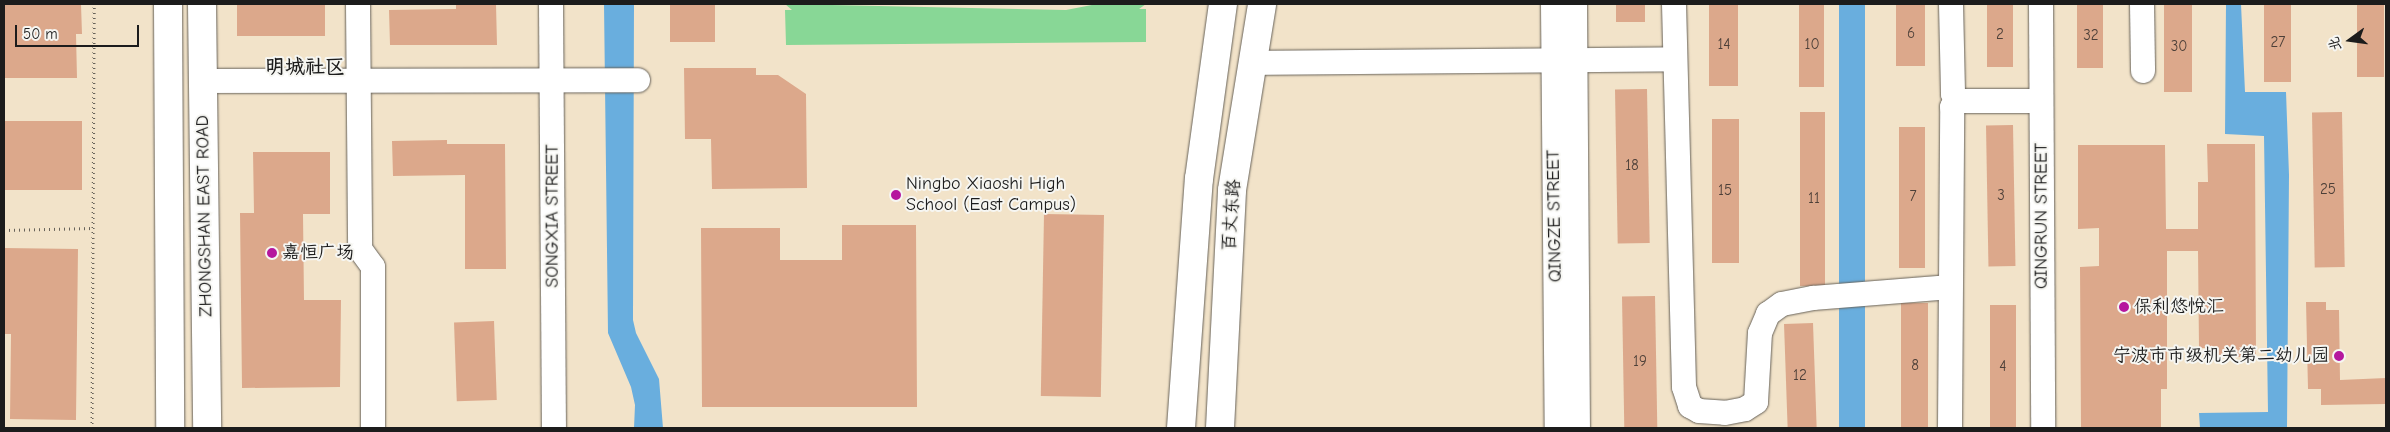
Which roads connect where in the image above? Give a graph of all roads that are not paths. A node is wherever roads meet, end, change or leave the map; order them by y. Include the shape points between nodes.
1 (168, 4) edge
2 (202, 4) edge
3 (358, 4) edge
4 (551, 4) edge
5 (1223, 4) edge
6 (1262, 4) edge
7 (1553, 4) edge
8 (1575, 4) edge
9 (1674, 4) edge
10 (1951, 4) edge
11 (2040, 4) edge
12 (2142, 4) edge
13 (1564, 59) junction
14 (1674, 59) junction
15 (1253, 63) junction
16 (2143, 71) dead end
17 (638, 80) dead end
18 (203, 81) junction
19 (552, 81) junction
20 (358, 82) junction
21 (1958, 101) junction
22 (2041, 101) junction
23 (1951, 287) junction
24 (170, 428) edge
25 (207, 428) edge
26 (373, 428) edge
27 (554, 428) edge
28 (1181, 428) edge
29 (1220, 428) edge
30 (1557, 428) edge
31 (1578, 428) edge
32 (1950, 428) edge
33 (2044, 428) edge

1 - 24 main road, ZHONGSHAN EAST ROAD
2 - 18 main road, ZHONGSHAN EAST ROAD
3 - 20 street
4 - 19 street, SONGXIA STREET
5 - 28 main road, 百丈东路 via 1199,179
6 - 15 main road, 百丈东路
7 - 13 street, QINGZE STREET
8 - 13 street, QINGZE STREET
9 - 14 street
10 - 21 street via 1953,94
11 - 22 street, QINGRUN STREET
12 - 16 street
13 - 14 street
13 - 15 street
13 - 30 street, QINGZE STREET
13 - 31 street, QINGZE STREET
14 - 23 street via 1684,387 1690,406 1699,411 1725,413 1745,409 1756,402 1760,333 1768,314 1782,304 1813,298
15 - 29 main road, 百丈东路 via 1232,190
17 - 19 street
18 - 20 street
18 - 25 main road, ZHONGSHAN EAST ROAD
19 - 20 street
19 - 27 street, SONGXIA STREET
20 - 26 street via 360,249 373,268
21 - 22 street
21 - 23 street via 1952,107
22 - 33 street, QINGRUN STREET
23 - 32 street

